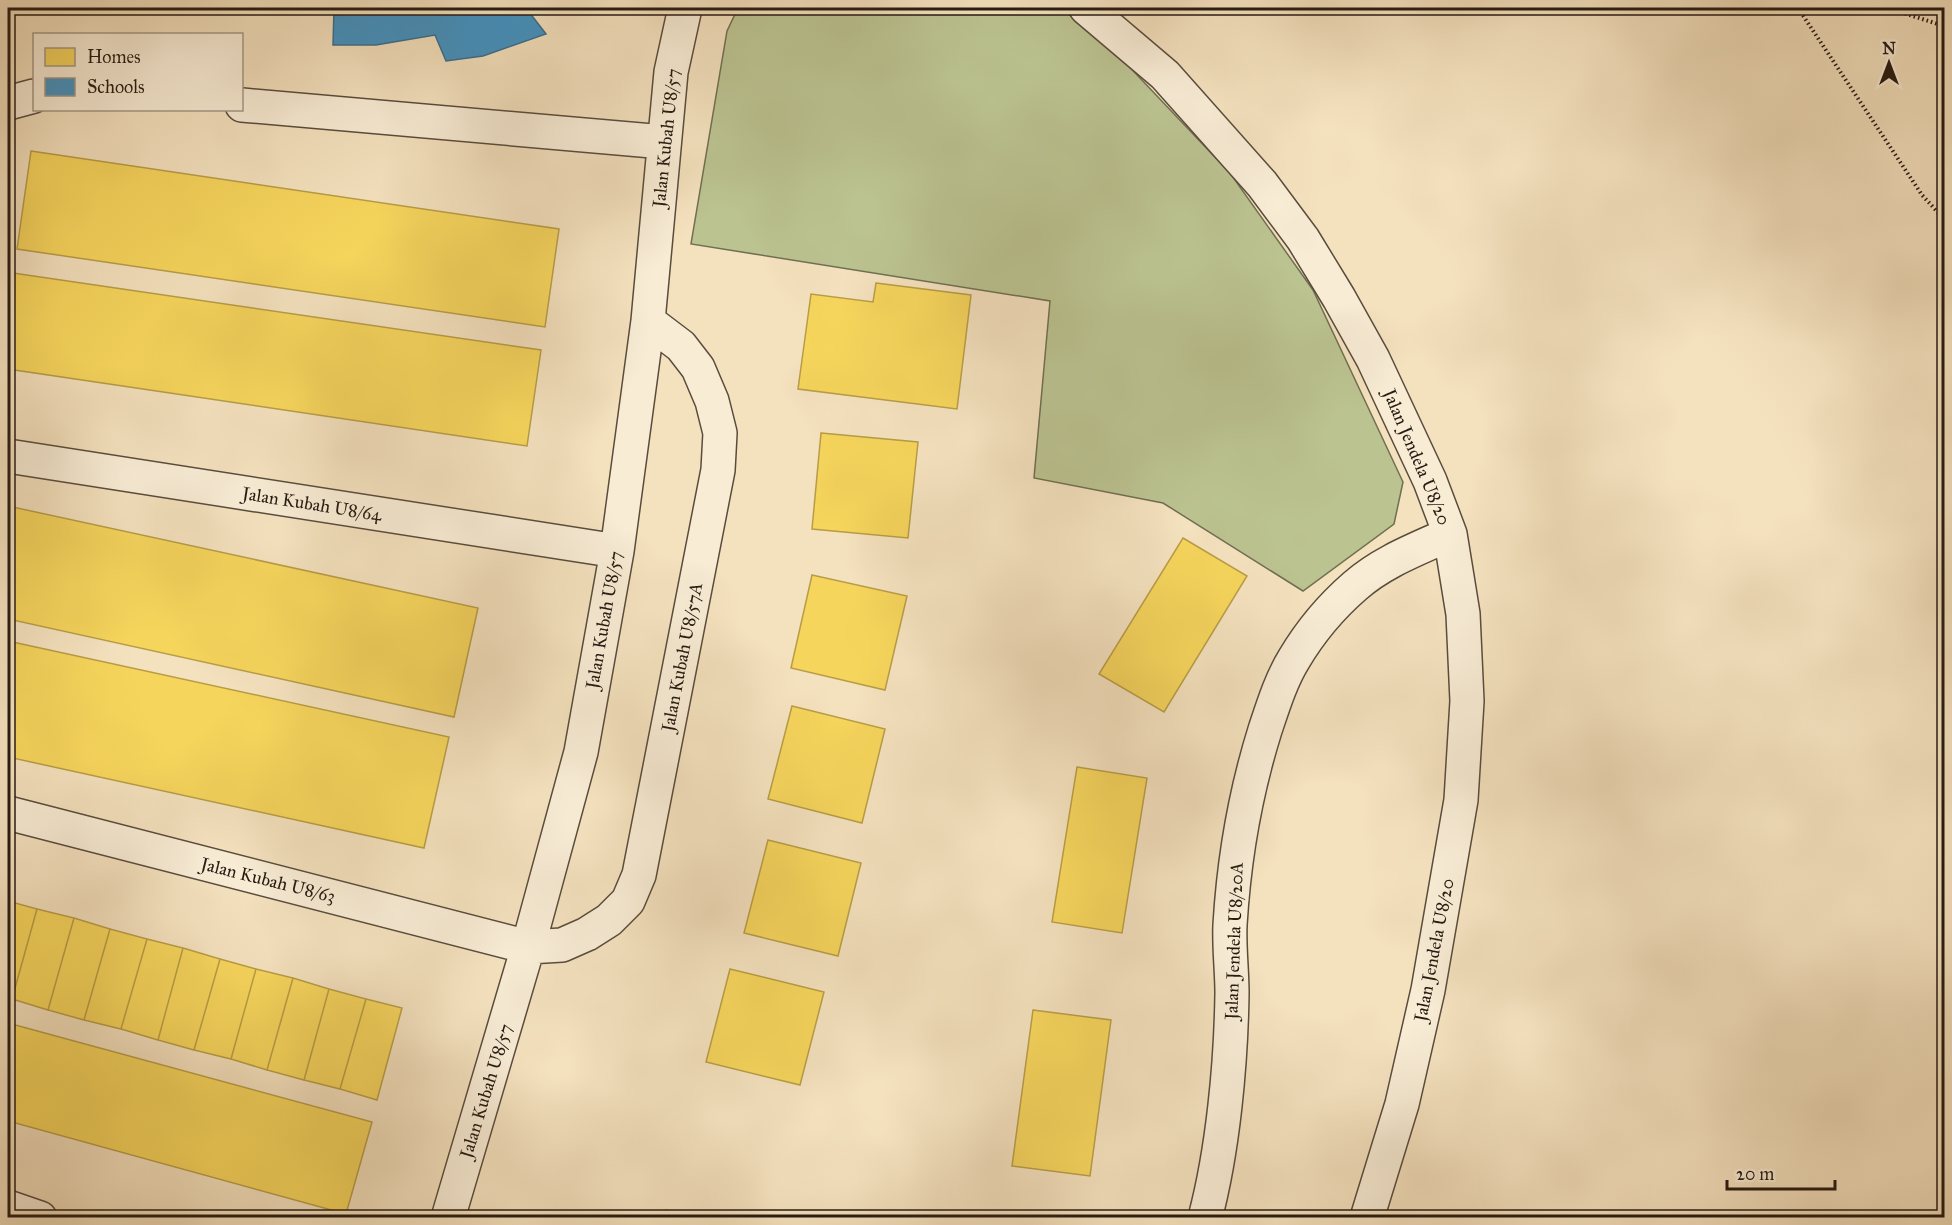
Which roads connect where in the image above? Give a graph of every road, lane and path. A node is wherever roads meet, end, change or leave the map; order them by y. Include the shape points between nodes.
1 (685, 8) edge
2 (1086, 8) edge
3 (1798, 8) edge
4 (1888, 8) edge
5 (1944, 26) edge
6 (33, 96) edge
7 (8, 103) edge
8 (243, 105) edge
9 (664, 142) junction
10 (1944, 219) edge
11 (648, 321) junction
12 (8, 456) edge
13 (1450, 534) junction
14 (617, 551) junction
15 (8, 813) edge
16 (528, 947) junction
17 (8, 1207) edge
18 (40, 1218) edge
19 (448, 1218) edge
20 (1204, 1218) edge
21 (1367, 1218) edge

1 - 9 street, Jalan Kubah U8/57 via 671,72
2 - 13 street, Jalan Jendela U8/20 via 1165,75 1262,184 1303,239 1373,359 1431,481
3 - 10 path via 1922,195
4 - 5 path
6 - 7 street
8 - 9 street
9 - 11 street, Jalan Kubah U8/57
11 - 14 street, Jalan Kubah U8/57
11 - 16 street, Jalan Kubah U8/57A via 681,346 698,368 720,433 718,470 639,875 628,900 609,920 562,945
12 - 14 street, Jalan Kubah U8/64
13 - 20 street, Jalan Jendela U8/20A via 1396,558 1356,585 1323,618 1294,659 1272,709 1238,841 1230,927 1232,993 1221,1137
13 - 21 street, Jalan Jendela U8/20 via 1463,614 1466,690 1461,800 1420,1024 1402,1104
14 - 16 street, Jalan Kubah U8/57 via 581,752
15 - 16 street, Jalan Kubah U8/63
16 - 19 street, Jalan Kubah U8/57
17 - 18 street

